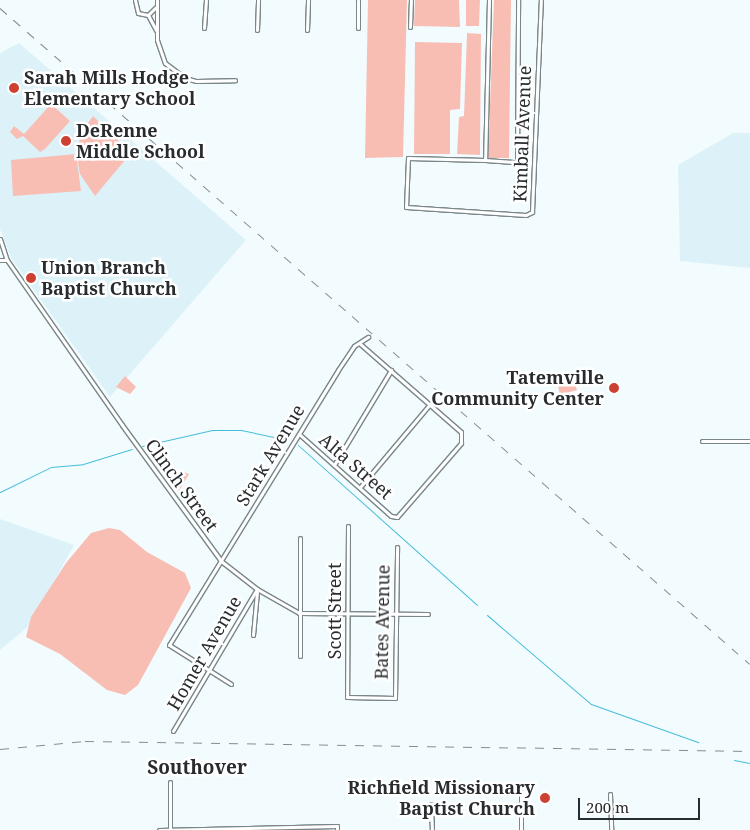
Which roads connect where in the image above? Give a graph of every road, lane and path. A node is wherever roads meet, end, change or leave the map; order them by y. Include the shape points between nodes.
1 (135, 0) edge
2 (157, 0) edge
3 (206, 0) edge
4 (258, 0) edge
5 (308, 0) edge
6 (358, 0) edge
7 (411, 0) edge
8 (488, 0) edge
9 (518, 0) edge
10 (540, 0) edge
11 (157, 6) junction
12 (148, 15) junction
13 (410, 27) dead end
14 (204, 28) dead end
15 (358, 28) dead end
16 (257, 30) dead end
17 (307, 30) dead end
18 (156, 31) junction
19 (235, 80) dead end
20 (484, 160) junction
21 (0, 239) edge
22 (0, 260) edge
23 (7, 260) junction
24 (368, 337) dead end
25 (360, 344) junction
26 (392, 370) junction
27 (430, 404) junction
28 (299, 434) junction
29 (702, 441) dead end
30 (750, 441) edge
31 (334, 465) junction
32 (360, 486) junction
33 (348, 526) dead end
34 (300, 538) dead end
35 (397, 547) dead end
36 (221, 561) junction
37 (257, 589) junction
38 (348, 612) junction
39 (299, 613) junction
40 (396, 614) junction
41 (428, 614) dead end
42 (253, 635) dead end
43 (300, 656) dead end
44 (211, 670) junction
45 (231, 684) dead end
46 (395, 698) joint
47 (173, 731) dead end
48 (170, 782) dead end
49 (521, 792) dead end
50 (610, 794) dead end
51 (432, 804) dead end
52 (337, 828) edge
53 (159, 830) edge
54 (170, 830) edge
55 (432, 830) edge
56 (521, 830) edge
57 (611, 830) edge

1 - 12 street via 138,13
2 - 11 street
3 - 14 street
4 - 16 street
5 - 17 street
6 - 15 street
7 - 13 street
8 - 20 street
9 - 20 street via 517,162
10 - 20 street, Kimball Avenue via 532,212 526,215 406,207 408,158
11 - 12 street
11 - 18 street
12 - 18 street
18 - 19 street via 159,51 174,71 196,81
21 - 23 street, Clinch Street
22 - 23 street
23 - 36 street, Clinch Street
24 - 25 street, Stark Avenue
25 - 26 street
25 - 28 street, Stark Avenue via 354,346
26 - 27 street
26 - 31 street
27 - 32 street
27 - 32 street, Alta Street via 461,432 461,442 397,516 391,516
28 - 31 street, Alta Street
28 - 36 street, Stark Avenue
29 - 30 street
31 - 32 street, Alta Street
33 - 38 street, Scott Street
34 - 39 street
35 - 40 street, Bates Avenue
36 - 37 street, Clinch Street
36 - 44 street, Stark Avenue via 169,644
37 - 39 street, Clinch Street
37 - 42 street
37 - 44 street, Homer Avenue
38 - 39 street
38 - 40 street
38 - 46 street, Scott Street via 347,697
39 - 43 street
40 - 41 street
40 - 46 street, Bates Avenue
44 - 45 street
44 - 47 street, Homer Avenue
48 - 54 street
49 - 56 street
50 - 57 street
51 - 55 street
52 - 54 street
53 - 54 street

